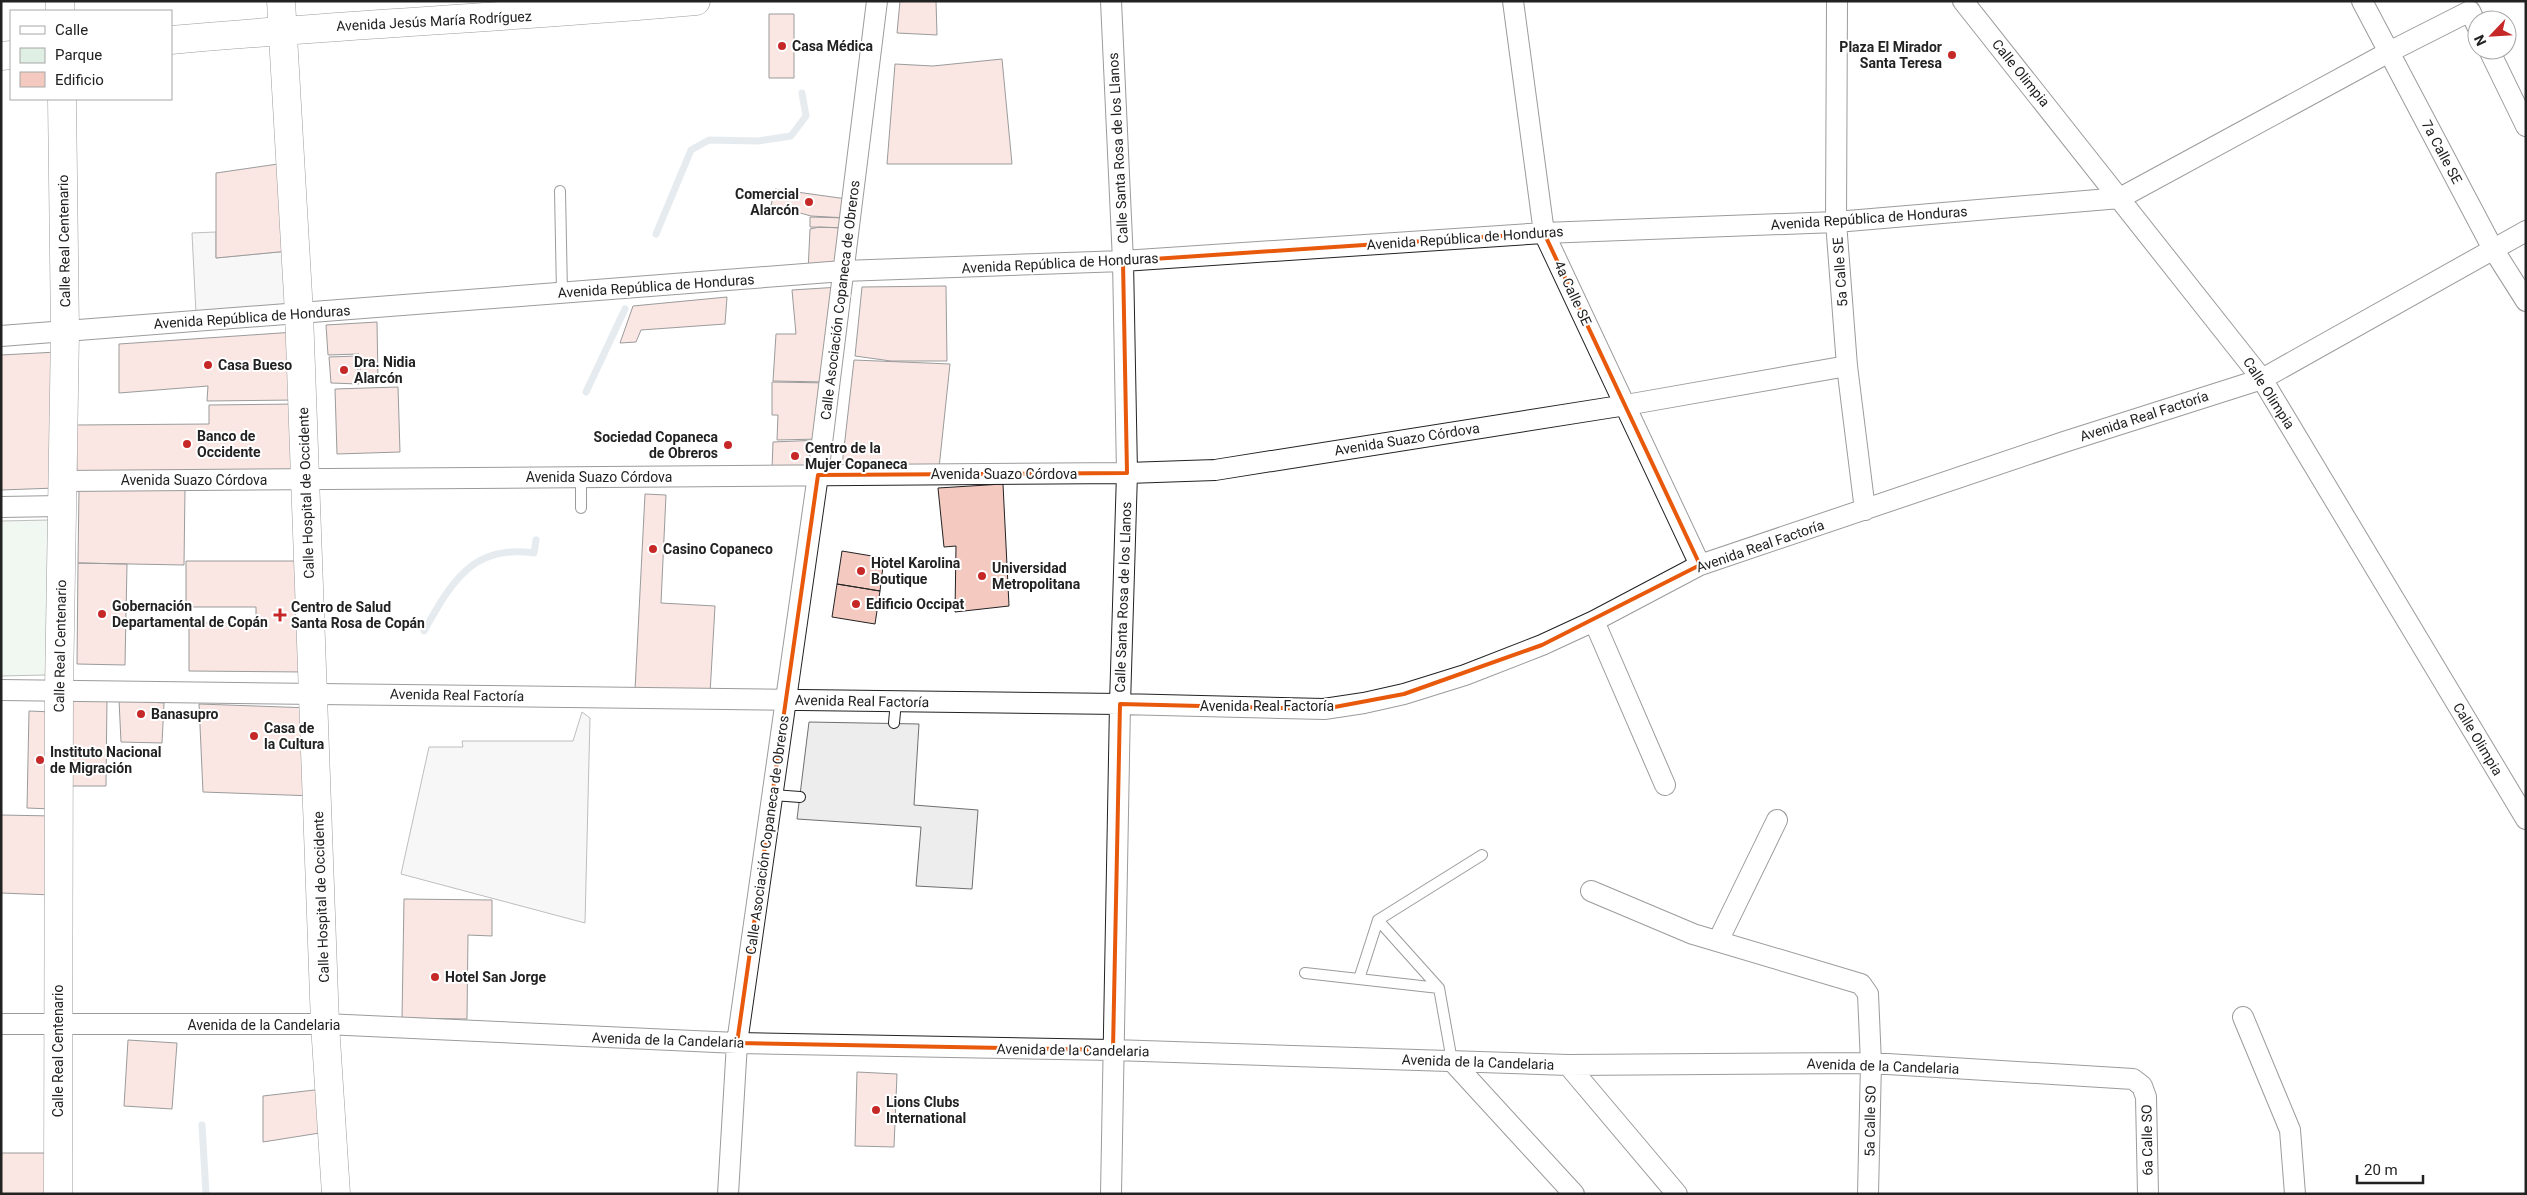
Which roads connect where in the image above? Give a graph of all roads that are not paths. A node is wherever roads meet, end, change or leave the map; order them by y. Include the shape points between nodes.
1 (281, 1) edge
2 (696, 1) edge
3 (877, 1) edge
4 (1111, 1) edge
5 (1513, 1) edge
6 (1837, 1) edge
7 (1963, 1) edge
8 (2362, 1) edge
9 (571, 7) edge
10 (2467, 13) edge
11 (282, 30) junction
12 (172, 40) edge
13 (2389, 52) junction
14 (2494, 60) edge
15 (62, 100) edge
16 (2526, 126) edge
17 (560, 191) dead end
18 (2120, 198) junction
19 (1836, 222) junction
20 (2526, 231) edge
21 (1544, 233) junction
22 (2492, 249) junction
23 (1123, 261) junction
24 (843, 272) junction
25 (562, 293) junction
26 (2526, 301) edge
27 (300, 313) junction
28 (65, 332) junction
29 (1, 336) edge
30 (1847, 366) junction
31 (2262, 379) junction
32 (1626, 405) junction
33 (1127, 473) junction
34 (818, 475) junction
35 (581, 477) junction
36 (305, 479) junction
37 (62, 493) junction
38 (1, 507) edge
39 (581, 508) dead end
40 (1865, 510) junction
41 (1700, 565) junction
42 (1594, 621) junction
43 (1, 690) edge
44 (59, 690) junction
45 (315, 694) junction
46 (787, 700) junction
47 (896, 701) junction
48 (1120, 704) junction
49 (894, 723) dead end
50 (1665, 785) dead end
51 (2520, 794) edge
52 (773, 795) junction
53 (800, 797) dead end
54 (2526, 818) edge
55 (1777, 820) dead end
56 (1482, 856) dead end
57 (1591, 891) dead end
58 (1378, 920) junction
59 (1718, 941) junction
60 (1305, 973) dead end
61 (1359, 979) junction
62 (1439, 988) junction
63 (2243, 1017) dead end
64 (1, 1024) edge
65 (325, 1024) junction
66 (59, 1025) junction
67 (737, 1043) junction
68 (1113, 1050) junction
69 (1452, 1060) junction
70 (1871, 1063) junction
71 (1568, 1064) junction
72 (2142, 1086) joint
73 (58, 1194) edge
74 (336, 1194) edge
75 (728, 1194) edge
76 (1111, 1194) edge
77 (1574, 1194) edge
78 (1677, 1194) edge
79 (1868, 1194) edge
80 (2148, 1194) edge
81 (2295, 1194) edge

1 - 11 street, Calle Hospital de Occidente
2 - 9 street, Avenida Jesús María Rodríguez
3 - 24 street, Calle Asociación Copaneca de Obreros
4 - 23 street, Calle Santa Rosa de los Llanos
5 - 21 street, 4a Calle SE
6 - 19 street, 5a Calle SE
7 - 18 street, Calle Olimpia
8 - 13 street, 7a Calle SE
9 - 11 street, Avenida Jesús María Rodríguez
10 - 13 street
11 - 12 street, Avenida Jesús María Rodríguez
11 - 27 street, Calle Hospital de Occidente
13 - 18 street
13 - 22 street, 7a Calle SE
14 - 16 street
15 - 28 street, Calle Real Centenario
17 - 25 lane
18 - 19 street, Avenida República de Honduras
18 - 31 street, Calle Olimpia
19 - 21 street, Avenida República de Honduras
19 - 30 street, 5a Calle SE
20 - 22 street, Avenida Real Factoría
21 - 23 street, Avenida República de Honduras
21 - 32 street, 4a Calle SE
22 - 26 street, 7a Calle SE
22 - 31 street, Avenida Real Factoría
23 - 24 street, Avenida República de Honduras
23 - 33 street, Calle Santa Rosa de los Llanos
24 - 25 street, Avenida República de Honduras
24 - 34 street, Calle Asociación Copaneca de Obreros
25 - 27 street, Avenida República de Honduras
27 - 28 street, Avenida República de Honduras
27 - 36 street, Calle Hospital de Occidente
28 - 29 street, Avenida República de Honduras
28 - 37 street, Calle Real Centenario
30 - 32 street, Avenida Suazo Córdova
30 - 40 street, 5a Calle SE
31 - 40 street, Avenida Real Factoría
31 - 51 street, Calle Olimpia
32 - 33 street, Avenida Suazo Córdova via 1215,470
32 - 41 street, 4a Calle SE
33 - 34 street, Avenida Suazo Córdova
33 - 48 street, Calle Santa Rosa de los Llanos
34 - 35 street, Avenida Suazo Córdova
34 - 46 street, Calle Asociación Copaneca de Obreros
35 - 36 street, Avenida Suazo Córdova
35 - 39 lane
36 - 37 street, Avenida Suazo Córdova
36 - 45 street, Calle Hospital de Occidente
37 - 38 street, Avenida Suazo Córdova
37 - 44 street, Calle Real Centenario
40 - 41 street, Avenida Real Factoría
41 - 42 street, Avenida Real Factoría
42 - 48 street, Avenida Real Factoría via 1465,675 1364,703 1324,709
42 - 50 street
43 - 44 street, Avenida Real Factoría
44 - 45 street, Avenida Real Factoría
44 - 66 street, Calle Real Centenario
45 - 46 street, Avenida Real Factoría
45 - 65 street, Calle Hospital de Occidente
46 - 47 street, Avenida Real Factoría
46 - 52 street, Calle Asociación Copaneca de Obreros
47 - 48 street, Avenida Real Factoría
47 - 49 lane
48 - 68 street, Calle Santa Rosa de los Llanos
51 - 54 street, Calle Olimpia
52 - 53 lane
52 - 67 street, Calle Asociación Copaneca de Obreros
55 - 59 street
56 - 58 lane
57 - 59 street via 1693,934
58 - 61 lane
58 - 62 lane
59 - 70 street, 5a Calle SO via 1861,984 1868,994
60 - 61 lane
61 - 62 lane
62 - 69 lane
63 - 81 street via 2290,1130
64 - 66 street, Avenida de la Candelaria
65 - 66 street, Avenida de la Candelaria
65 - 67 street, Avenida de la Candelaria
65 - 74 street, Calle Hospital de Occidente
66 - 73 street, Calle Real Centenario
67 - 68 street, Avenida de la Candelaria
67 - 75 street, Calle Asociación Copaneca de Obreros
68 - 69 street, Avenida de la Candelaria
68 - 76 street, Calle Santa Rosa de los Llanos
69 - 71 street, Avenida de la Candelaria
69 - 77 street
70 - 71 street, Avenida de la Candelaria
70 - 72 street, Avenida de la Candelaria via 2133,1079
70 - 79 street, 5a Calle SO
71 - 78 street
72 - 80 street, 6a Calle SO via 2146,1097

